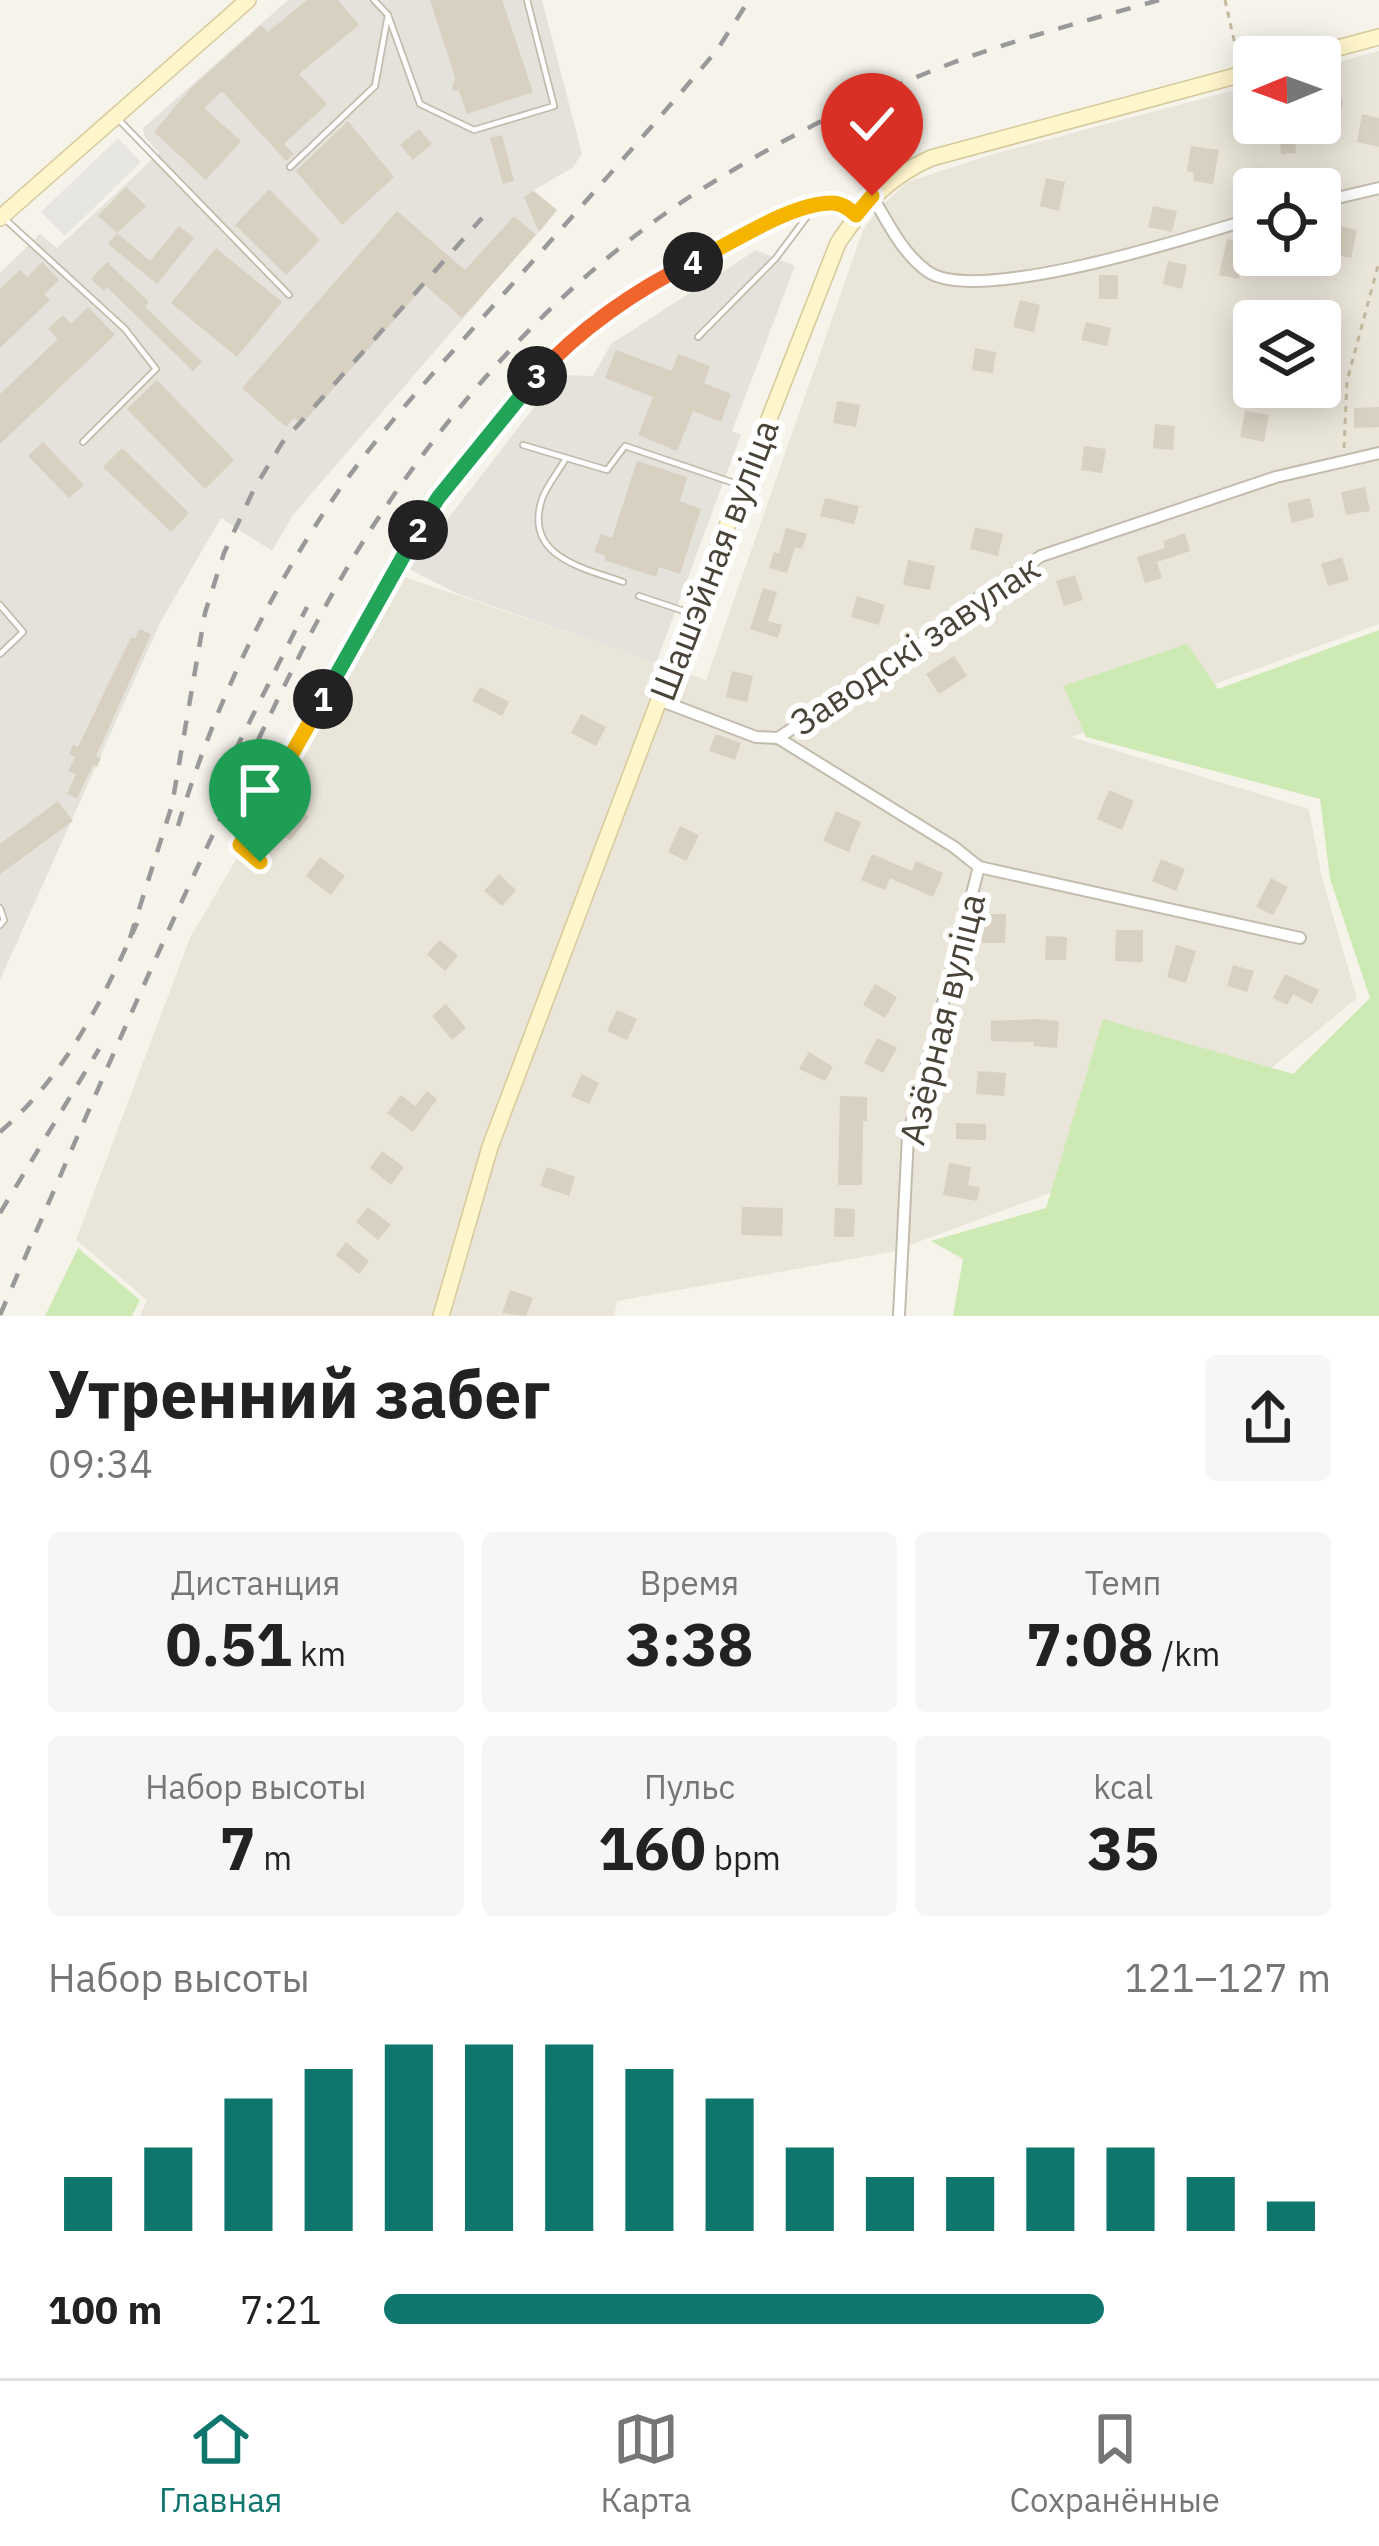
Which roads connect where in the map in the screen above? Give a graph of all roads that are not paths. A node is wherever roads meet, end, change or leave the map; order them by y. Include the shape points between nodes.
1 (248, 0) edge
2 (374, 0) edge
3 (527, 0) edge
4 (388, 15) junction
5 (1379, 37) edge
6 (1341, 47) edge
7 (1233, 76) edge
8 (115, 116) junction
9 (290, 167) dead end
10 (1379, 188) edge
11 (872, 196) junction
12 (1341, 197) edge
13 (815, 206) junction
14 (856, 215) junction
15 (1, 218) edge
16 (1233, 224) edge
17 (289, 295) dead end
18 (698, 338) dead end
19 (83, 442) dead end
20 (524, 445) dead end
21 (1379, 453) edge
22 (566, 458) junction
23 (743, 485) junction
24 (623, 582) dead end
25 (639, 596) dead end
26 (0, 605) edge
27 (692, 614) junction
28 (0, 654) edge
29 (659, 700) junction
30 (778, 738) junction
31 (260, 862) dead end
32 (979, 867) junction
33 (0, 908) edge
34 (0, 926) edge
35 (1300, 938) dead end
36 (899, 1315) edge
37 (441, 1316) edge

1 - 8 main road
2 - 4 lane
3 - 4 lane via 554,106 473,130 420,104
4 - 9 lane via 375,86
5 - 6 main road
7 - 11 main road, Шашэйная вуліца via 931,158
8 - 15 main road
8 - 17 lane
10 - 12 street
11 - 14 main road, Шашэйная вуліца
11 - 16 street via 928,273 964,283 996,283
13 - 14 lane via 842,204
13 - 18 lane
13 - 31 lane via 671,273 562,348 505,413 393,570 240,845
14 - 23 main road, Шашэйная вуліца
15 - 19 lane via 125,329 155,369
20 - 22 lane
21 - 30 street, Заводскі завулак via 1041,556
22 - 23 lane via 607,470 626,446
22 - 24 lane via 542,501 547,549
23 - 27 main road, Шашэйная вуліца
25 - 27 lane
26 - 28 lane via 23,632
27 - 29 main road, Шашэйная вуліца
29 - 30 street, Заводскі завулак
29 - 37 main road, Шашэйная вуліца via 490,1147
30 - 32 street, Азёрная вуліца
32 - 35 street, Азёрная вуліца
32 - 36 street, Азёрная вуліца via 908,1136
33 - 34 lane

